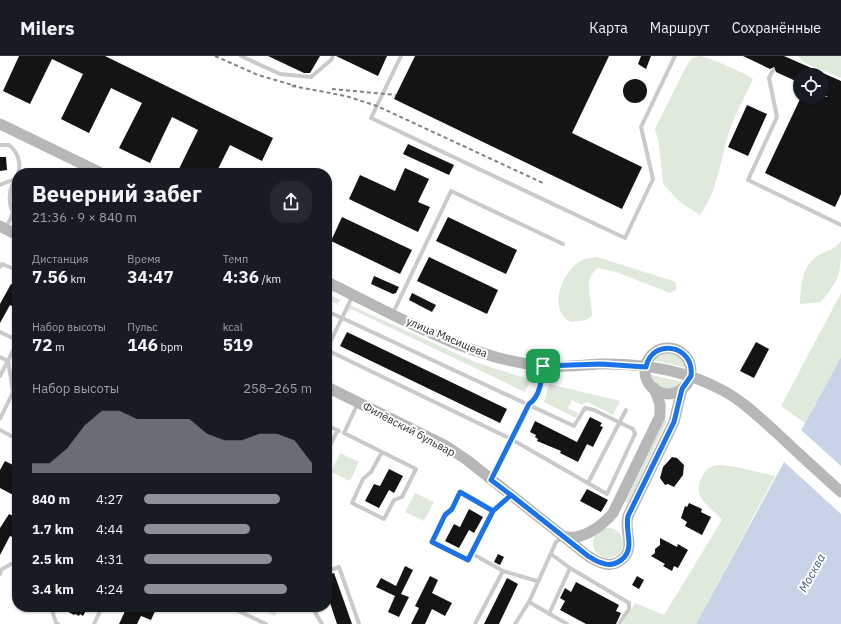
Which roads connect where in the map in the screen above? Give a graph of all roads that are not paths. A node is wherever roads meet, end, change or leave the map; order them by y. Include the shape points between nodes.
1 (241, 56) edge
2 (333, 56) edge
3 (401, 56) edge
4 (675, 56) edge
5 (773, 70) dead end
6 (0, 124) edge
7 (0, 146) edge
8 (20, 168) edge
9 (88, 168) edge
10 (12, 179) edge
11 (0, 185) edge
12 (12, 190) edge
13 (12, 209) edge
14 (12, 218) edge
15 (841, 225) edge
16 (3, 228) edge
17 (12, 232) edge
18 (563, 244) dead end
19 (0, 267) edge
20 (12, 268) edge
21 (332, 284) edge
22 (354, 295) junction
23 (332, 313) edge
24 (393, 314) junction
25 (342, 318) junction
26 (0, 332) edge
27 (12, 339) edge
28 (332, 339) edge
29 (332, 351) edge
30 (12, 353) edge
31 (0, 357) edge
32 (8, 361) junction
33 (543, 366) junction
34 (646, 367) junction
35 (0, 376) edge
36 (691, 376) junction
37 (12, 385) edge
38 (654, 388) junction
39 (332, 389) edge
40 (682, 389) junction
41 (12, 393) edge
42 (359, 402) junction
43 (529, 404) junction
44 (626, 410) dead end
45 (0, 419) edge
46 (620, 421) junction
47 (332, 427) edge
48 (0, 430) edge
49 (338, 430) junction
50 (344, 433) junction
51 (12, 436) edge
52 (510, 439) junction
53 (332, 441) edge
54 (382, 452) junction
55 (491, 480) junction
56 (588, 483) junction
57 (841, 492) edge
58 (511, 495) junction
59 (493, 511) junction
60 (597, 526) junction
61 (627, 535) junction
62 (562, 536) junction
63 (471, 553) junction
64 (551, 554) junction
65 (596, 561) junction
66 (12, 564) edge
67 (570, 568) junction
68 (332, 569) edge
69 (503, 571) junction
70 (0, 574) edge
71 (537, 581) junction
72 (529, 602) junction
73 (53, 612) edge
74 (98, 612) edge
75 (241, 612) edge
76 (315, 612) edge
77 (549, 614) junction
78 (58, 624) edge
79 (94, 624) edge
80 (266, 624) edge
81 (322, 624) edge
82 (359, 624) edge
83 (475, 624) edge
84 (515, 624) edge
85 (567, 624) edge
86 (620, 624) edge

1 - 2 lane via 280,74 311,77
3 - 4 lane via 371,118 625,238 653,179 640,127
5 - 15 lane via 769,78 777,117 748,180
6 - 9 street
7 - 8 lane via 9,145 15,150
10 - 11 lane
12 - 13 lane
14 - 16 lane
16 - 17 street
18 - 24 lane via 451,191
19 - 20 lane via 2,264
21 - 22 street, улица Мясищева
22 - 24 street, улица Мясищева
22 - 25 lane
23 - 25 lane
24 - 33 street, улица Мясищева via 474,350
25 - 28 lane
25 - 43 lane
26 - 27 lane
29 - 52 lane
30 - 32 lane
31 - 32 lane
32 - 35 lane
32 - 37 lane
33 - 34 street, улица Мясищева via 608,364
33 - 43 lane via 542,380 534,400
34 - 36 street, улица Мясищева
34 - 36 street via 653,354 659,350 673,348 680,351 689,361
34 - 38 street via 648,380
36 - 40 street
36 - 57 street, улица Мясищева via 734,397
38 - 40 street via 667,394
38 - 60 street via 660,404 660,416 613,513
39 - 42 street, Филёвский бульвар
40 - 61 street via 674,422 628,516
41 - 45 lane
42 - 50 lane
42 - 55 street, Филёвский бульвар via 446,446
43 - 46 lane via 574,426 585,408
43 - 52 lane
44 - 46 lane
46 - 56 lane
46 - 56 lane via 633,429 635,434 607,494
47 - 49 lane
48 - 51 lane
49 - 50 lane
49 - 53 lane
50 - 54 lane
52 - 55 lane
52 - 56 lane
54 - 54 lane via 372,472 363,479 352,503 384,519 394,500 402,498 416,469
55 - 58 street, Филёвский бульвар
58 - 59 lane
58 - 62 street, Филёвский бульвар
59 - 63 lane
59 - 63 lane via 460,492 452,509 445,515 432,542 468,560
60 - 61 street via 612,523 624,529
60 - 62 street via 578,538
60 - 65 street via 587,542 589,553
61 - 65 street via 629,549 620,561 607,564
62 - 64 lane
62 - 65 street, Филёвский бульвар
63 - 69 lane
64 - 67 lane
64 - 71 lane
66 - 70 lane via 2,569
67 - 77 lane
67 - 86 lane via 629,603 629,609
68 - 82 lane via 339,567
69 - 71 lane
69 - 83 lane
71 - 72 lane
72 - 77 lane
72 - 84 lane
73 - 78 lane
74 - 79 lane
75 - 80 lane
76 - 81 lane
77 - 85 lane

